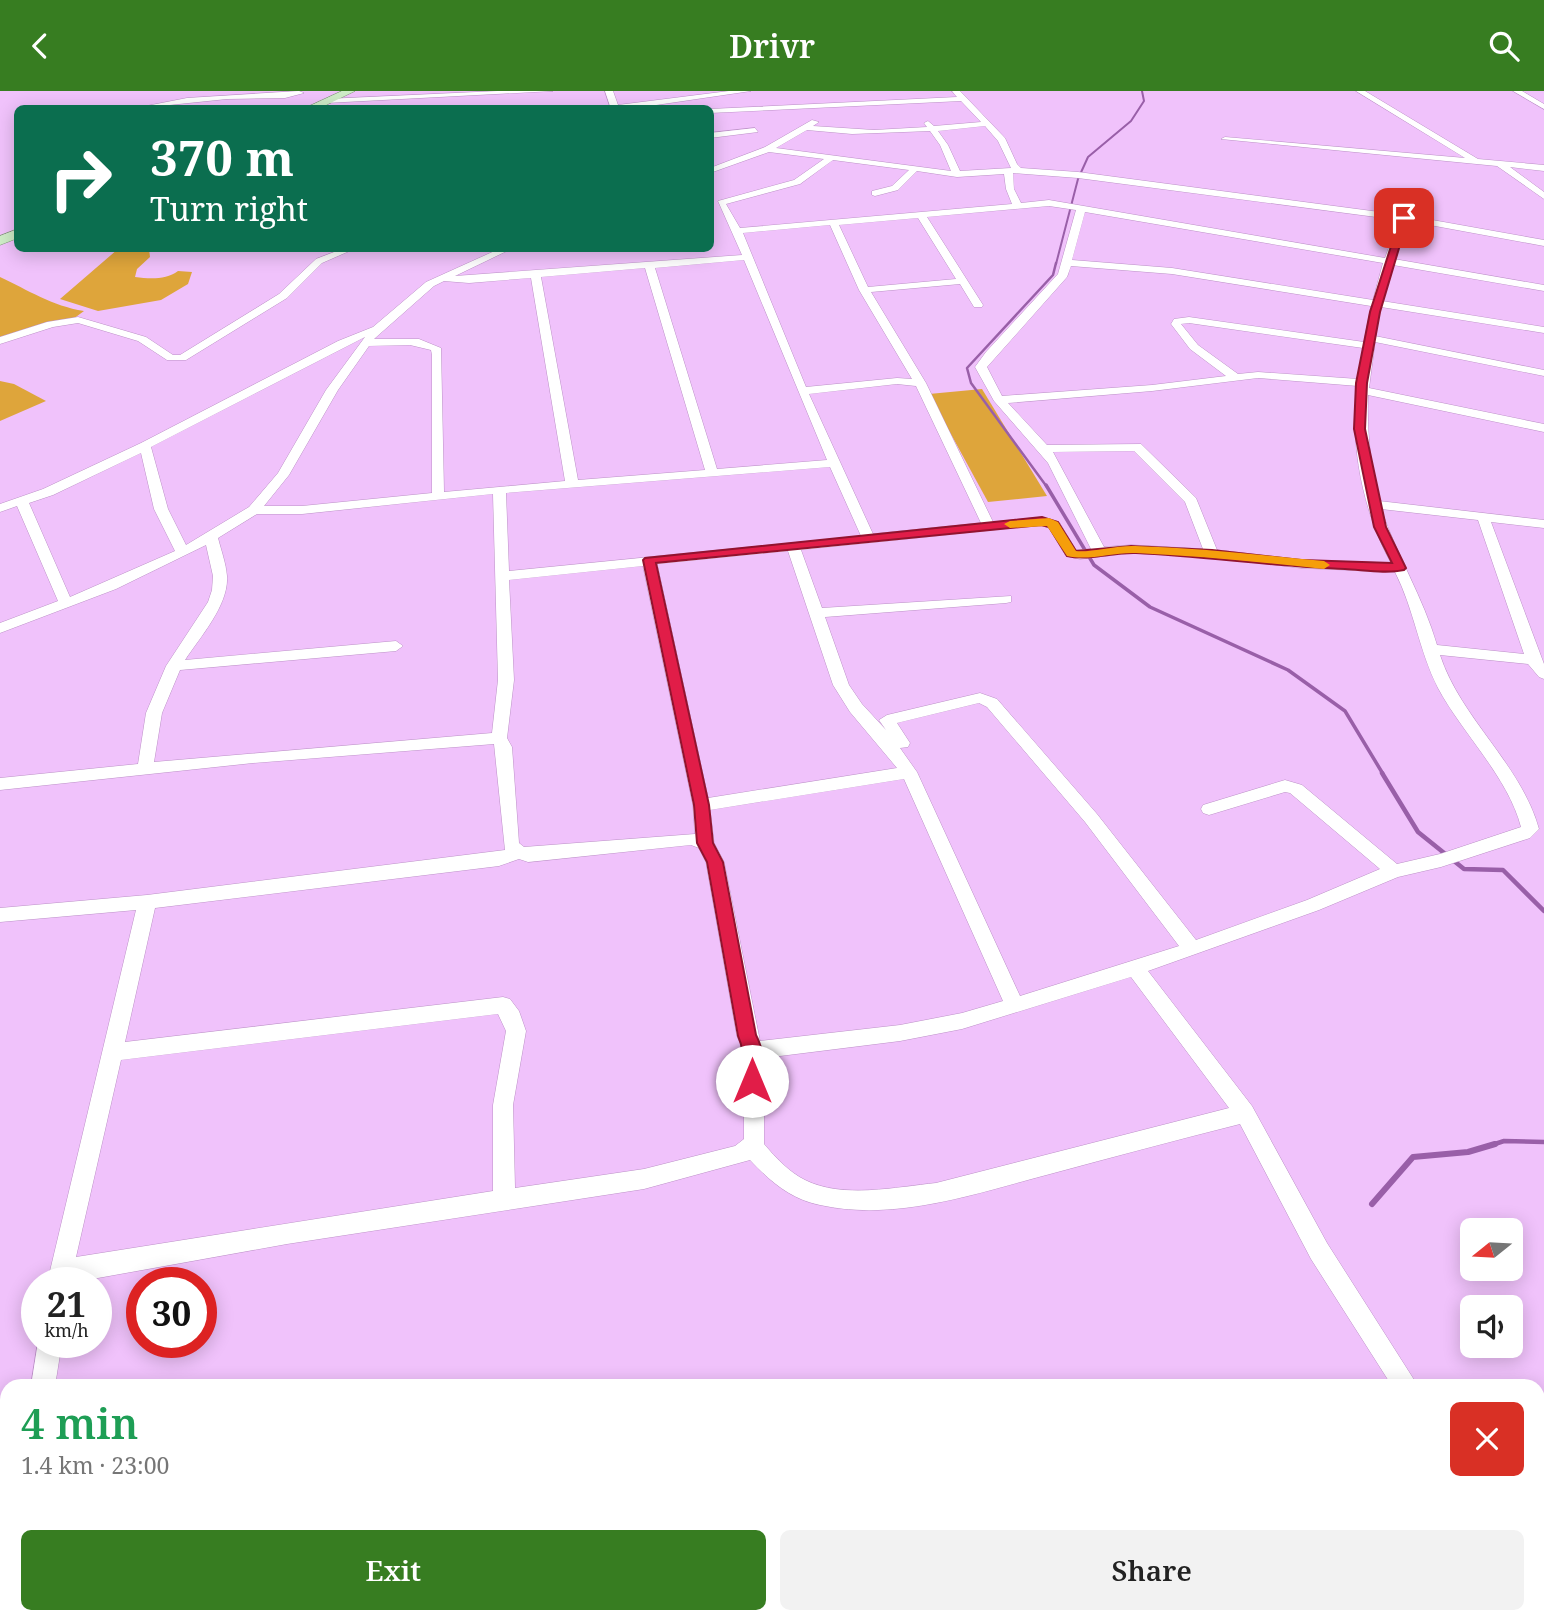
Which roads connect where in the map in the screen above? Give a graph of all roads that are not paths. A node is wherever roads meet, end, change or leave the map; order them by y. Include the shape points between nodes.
1 (351, 91) edge
2 (550, 91) edge
3 (747, 91) edge
4 (1360, 91) edge
5 (1517, 91) edge
6 (172, 93) edge
7 (293, 94) edge
8 (440, 94) edge
9 (959, 95) edge
10 (372, 97) junction
11 (398, 97) junction
12 (197, 98) junction
13 (330, 99) junction
14 (179, 100) junction
15 (155, 105) edge
16 (182, 105) edge
17 (317, 105) edge
18 (381, 105) edge
19 (638, 105) edge
20 (1543, 105) edge
21 (821, 106) junction
22 (714, 111) edge
23 (923, 118) dead end
24 (985, 124) junction
25 (807, 128) junction
26 (933, 128) junction
27 (755, 131) dead end
28 (714, 136) edge
29 (1225, 139) dead end
30 (768, 149) junction
31 (829, 159) junction
32 (1477, 162) junction
33 (1498, 163) junction
34 (1544, 168) edge
35 (714, 169) edge
36 (915, 169) junction
37 (1013, 171) junction
38 (957, 174) junction
39 (875, 193) dead end
40 (1407, 193) dead end
41 (1544, 196) edge
42 (1017, 205) junction
43 (1076, 207) junction
44 (921, 215) junction
45 (1404, 218) junction
46 (833, 222) junction
47 (737, 231) junction
48 (1544, 243) edge
49 (342, 252) edge
50 (485, 253) edge
51 (748, 257) junction
52 (1068, 263) junction
53 (1388, 263) junction
54 (649, 265) junction
55 (536, 275) junction
56 (440, 278) junction
57 (963, 281) junction
58 (1544, 288) edge
59 (864, 290) junction
60 (1377, 303) junction
61 (978, 305) dead end
62 (378, 328) junction
63 (1544, 330) edge
64 (0, 341) edge
65 (364, 342) junction
66 (1369, 342) junction
67 (912, 368) junction
68 (1544, 373) edge
69 (1235, 377) junction
70 (897, 381) junction
71 (920, 383) junction
72 (1362, 387) junction
73 (802, 391) junction
74 (1000, 400) junction
75 (1544, 428) edge
76 (145, 446) junction
77 (1044, 449) junction
78 (836, 463) junction
79 (712, 472) junction
80 (572, 483) junction
81 (499, 490) junction
82 (438, 496) junction
83 (22, 502) junction
84 (1374, 504) junction
85 (0, 508) edge
86 (254, 510) junction
87 (1483, 517) junction
88 (1544, 524) edge
89 (989, 527) junction
90 (211, 537) junction
91 (869, 539) junction
92 (793, 546) junction
93 (183, 553) junction
94 (1089, 553) junction
95 (1212, 553) junction
96 (649, 560) junction
97 (1400, 568) junction
98 (504, 576) junction
99 (1006, 599) dead end
100 (66, 604) junction
101 (815, 613) junction
102 (0, 628) edge
103 (396, 646) dead end
104 (1431, 649) junction
105 (1533, 660) junction
106 (174, 666) junction
107 (1544, 674) edge
108 (499, 738) junction
109 (895, 751) junction
110 (145, 769) junction
111 (909, 772) junction
112 (0, 784) edge
113 (701, 805) junction
114 (1209, 809) dead end
115 (1530, 823) junction
116 (1544, 835) edge
117 (705, 843) junction
118 (518, 852) junction
119 (1394, 871) junction
120 (147, 902) junction
121 (0, 915) edge
122 (1192, 949) junction
123 (1136, 968) junction
124 (1015, 1006) junction
125 (754, 1049) junction
126 (114, 1052) junction
127 (1245, 1113) junction
128 (752, 1147) junction
129 (504, 1202) junction
130 (62, 1267) edge
131 (112, 1267) edge
132 (47, 1358) edge
133 (44, 1379) edge
134 (1401, 1379) edge

1 - 10 street
1 - 13 main road
2 - 8 street
3 - 19 street
4 - 32 street
5 - 20 street
6 - 14 street
7 - 12 street
7 - 13 street
8 - 11 street
9 - 21 street
9 - 24 street
10 - 11 street
10 - 13 street
11 - 18 street
12 - 14 street
12 - 16 street
13 - 17 main road
14 - 15 street
21 - 22 street
21 - 25 street via 818,119
23 - 26 street
24 - 26 street
24 - 37 street via 1002,140
25 - 26 street via 849,132
25 - 30 street
26 - 38 street
27 - 28 street
29 - 32 street
30 - 31 street
30 - 35 street
31 - 36 street
31 - 47 street via 797,182 723,201
32 - 33 street
33 - 34 street
33 - 41 street
36 - 38 street
36 - 39 street via 895,188
37 - 38 street
37 - 42 street via 1010,189
37 - 45 street via 1083,175
40 - 45 street via 1413,197
42 - 43 street
42 - 44 street
43 - 52 street
43 - 53 street
44 - 46 street
44 - 57 street
45 - 48 street
45 - 53 street
46 - 47 street
46 - 59 street
47 - 51 street
49 - 64 street via 319,261 283,296 182,358 171,358 142,339 78,320
50 - 56 street
51 - 54 street
51 - 73 street
52 - 60 street via 1172,271
52 - 74 street via 1049,292 983,362 982,373
53 - 58 street
53 - 60 street
54 - 55 street
54 - 79 street
55 - 56 street
55 - 80 street
56 - 62 street
57 - 59 street
57 - 61 street
59 - 67 street
60 - 63 street
60 - 66 street
62 - 65 street
62 - 76 street
65 - 82 street via 436,348
65 - 86 street via 283,475
66 - 68 street
66 - 69 street via 1178,321 1194,347
66 - 72 street
67 - 70 street
67 - 71 street
69 - 72 street via 1273,375
69 - 74 street
70 - 71 street
70 - 73 street
71 - 89 street
72 - 75 street
72 - 84 street via 1360,429
73 - 78 street
74 - 77 street
76 - 83 street
76 - 93 street via 162,509
77 - 94 street via 1054,463
77 - 95 street via 1137,446 1191,501
78 - 79 street
78 - 91 street
79 - 80 street
80 - 81 street
81 - 82 street
81 - 98 street
82 - 86 street via 302,510
83 - 85 street
83 - 100 street
84 - 87 street
84 - 97 street
86 - 90 street
87 - 88 street
87 - 105 street
89 - 91 street
89 - 94 street via 1049,522 1071,553
90 - 93 street
90 - 106 street via 219,590
91 - 92 street
92 - 96 street
92 - 101 street
93 - 100 street
94 - 95 street via 1131,549
95 - 97 street via 1301,564
96 - 98 street
96 - 113 street
97 - 104 street
98 - 108 street via 506,680
99 - 101 street
100 - 102 street
101 - 109 street via 841,685
103 - 106 street
104 - 105 street
104 - 115 street via 1445,685
105 - 107 street
106 - 110 street via 154,713
108 - 110 street
108 - 118 street via 504,747 511,846
109 - 111 street
109 - 122 street via 904,746 887,720 980,698 992,703 1091,818
110 - 112 street
111 - 113 street
111 - 124 street
113 - 117 street
114 - 119 street via 1285,786 1296,789
115 - 116 street
115 - 119 street via 1524,833
117 - 118 street via 671,839 528,855
117 - 125 street via 715,862 747,1036
118 - 120 street via 499,859
119 - 122 street
120 - 121 street
120 - 126 street
122 - 123 street
123 - 124 street
123 - 127 street
124 - 125 street via 900,1033
125 - 128 street via 757,1135
126 - 129 street via 503,1005 516,1031 503,1105
126 - 130 street
127 - 128 street via 936,1193 903,1196 838,1198 808,1192 783,1179
127 - 134 street via 1319,1251
128 - 129 street via 739,1155 644,1179
129 - 131 street via 287,1233
132 - 133 street

